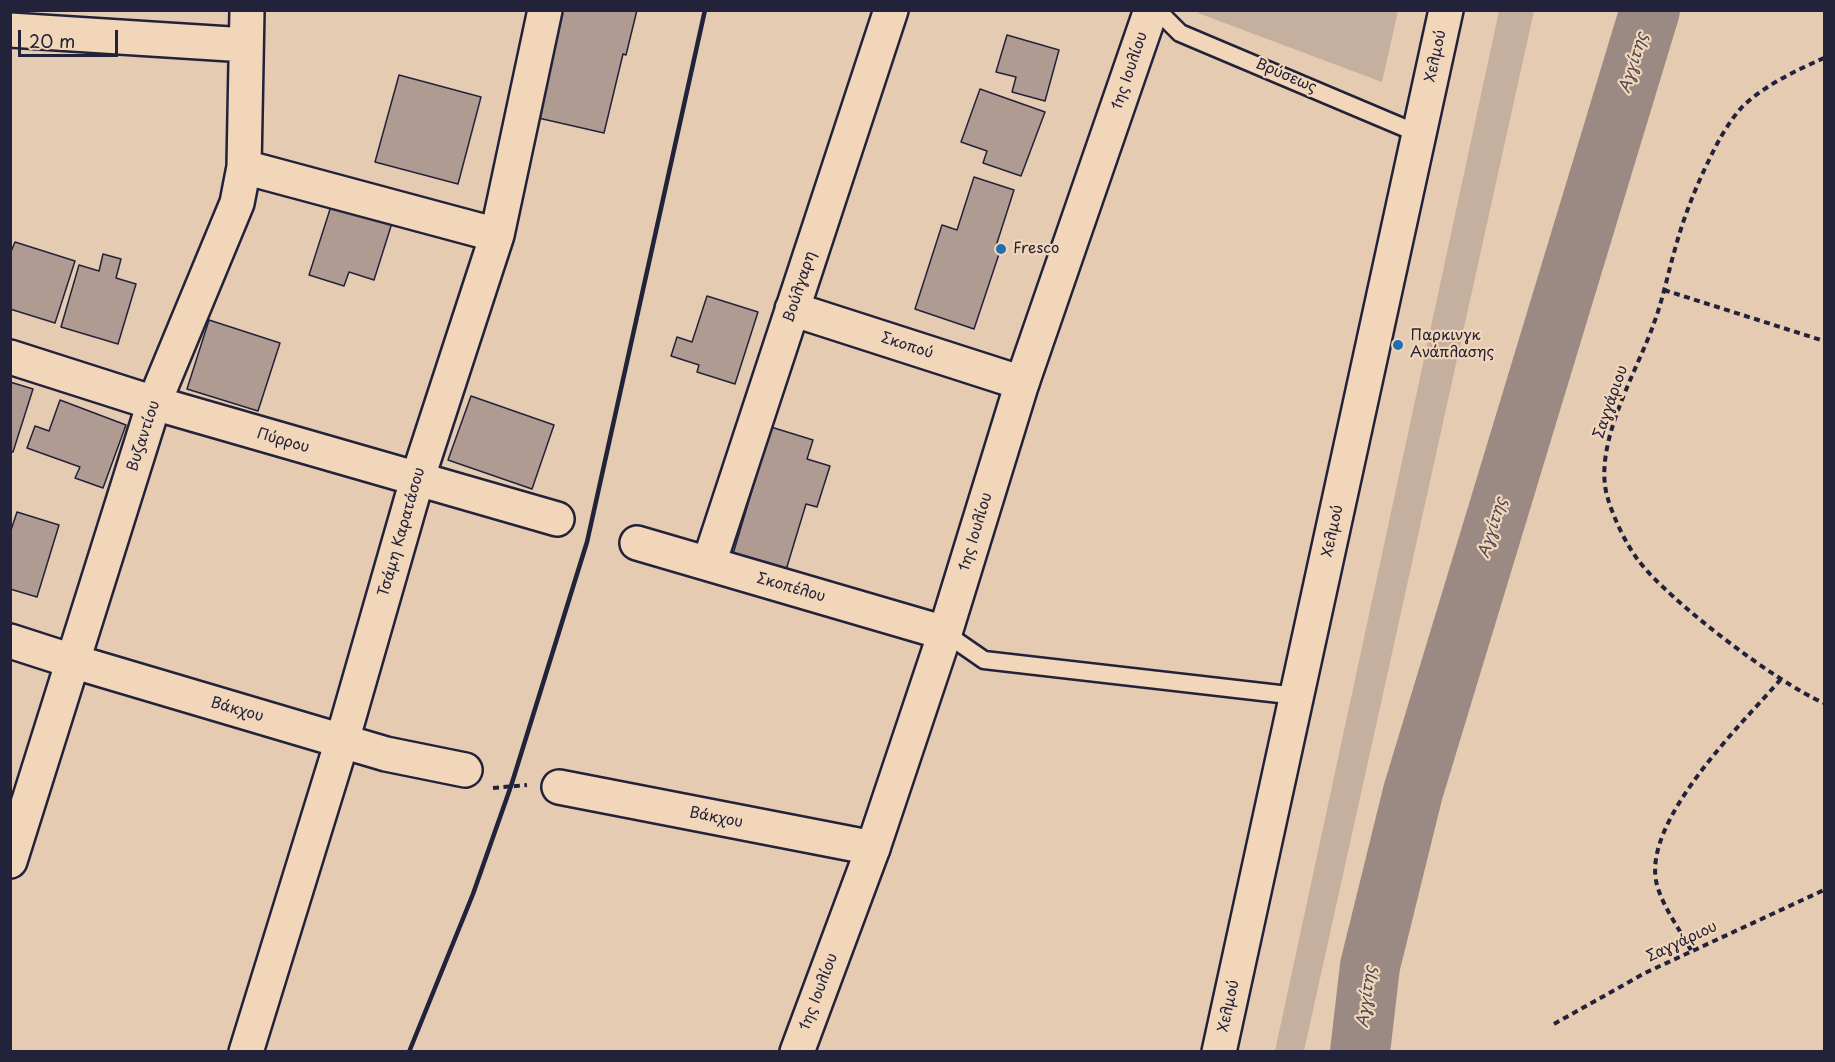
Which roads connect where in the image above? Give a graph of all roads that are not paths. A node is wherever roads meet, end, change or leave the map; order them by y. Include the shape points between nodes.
1 (247, 10) edge
2 (545, 10) edge
3 (891, 10) edge
4 (1151, 10) edge
5 (1157, 10) edge
6 (1446, 10) edge
7 (10, 30) edge
8 (246, 45) junction
9 (1419, 134) junction
10 (244, 167) junction
11 (497, 235) junction
12 (792, 309) junction
13 (10, 357) edge
14 (1022, 383) junction
15 (154, 403) junction
16 (417, 480) junction
17 (557, 519) dead end
18 (637, 543) dead end
19 (709, 564) junction
20 (945, 633) junction
21 (10, 641) edge
22 (72, 662) junction
23 (1297, 696) junction
24 (342, 741) junction
25 (465, 770) road end
26 (559, 787) road end
27 (873, 848) junction
28 (10, 861) edge
29 (246, 1052) edge
30 (797, 1052) edge
31 (1219, 1052) edge

1 - 8 street, Βυζαντίου
2 - 11 street, Τσάμη Καρατάσου
3 - 12 street, Βούλγαρη
4 - 14 street, 1ης Ιουλίου
5 - 9 lane, Βρύσεως via 1180,33
6 - 9 street, Χελμού
7 - 8 street
8 - 10 street, Βυζαντίου
9 - 23 street, Χελμού
10 - 11 street
10 - 15 street, Βυζαντίου via 237,203
11 - 16 street, Τσάμη Καρατάσου
12 - 14 street, Σκοπού
12 - 19 street, Βούλγαρη
13 - 15 street, Πύρρου
14 - 20 street, 1ης Ιουλίου
15 - 16 street, Πύρρου
15 - 22 street, Βυζαντίου
16 - 17 street, Πύρρου
16 - 24 street, Τσάμη Καρατάσου
18 - 19 street, Σκοπέλου
19 - 20 street, Σκοπέλου
20 - 23 lane via 984,660
20 - 27 street, 1ης Ιουλίου
21 - 22 street, Βάκχου
22 - 24 street, Βάκχου
22 - 28 street, Βυζαντίου
23 - 31 street, Χελμού
24 - 25 street, Βάκχου
24 - 29 street, Τσάμη Καρατάσου
26 - 27 street, Βάκχου
27 - 30 street, 1ης Ιουλίου

